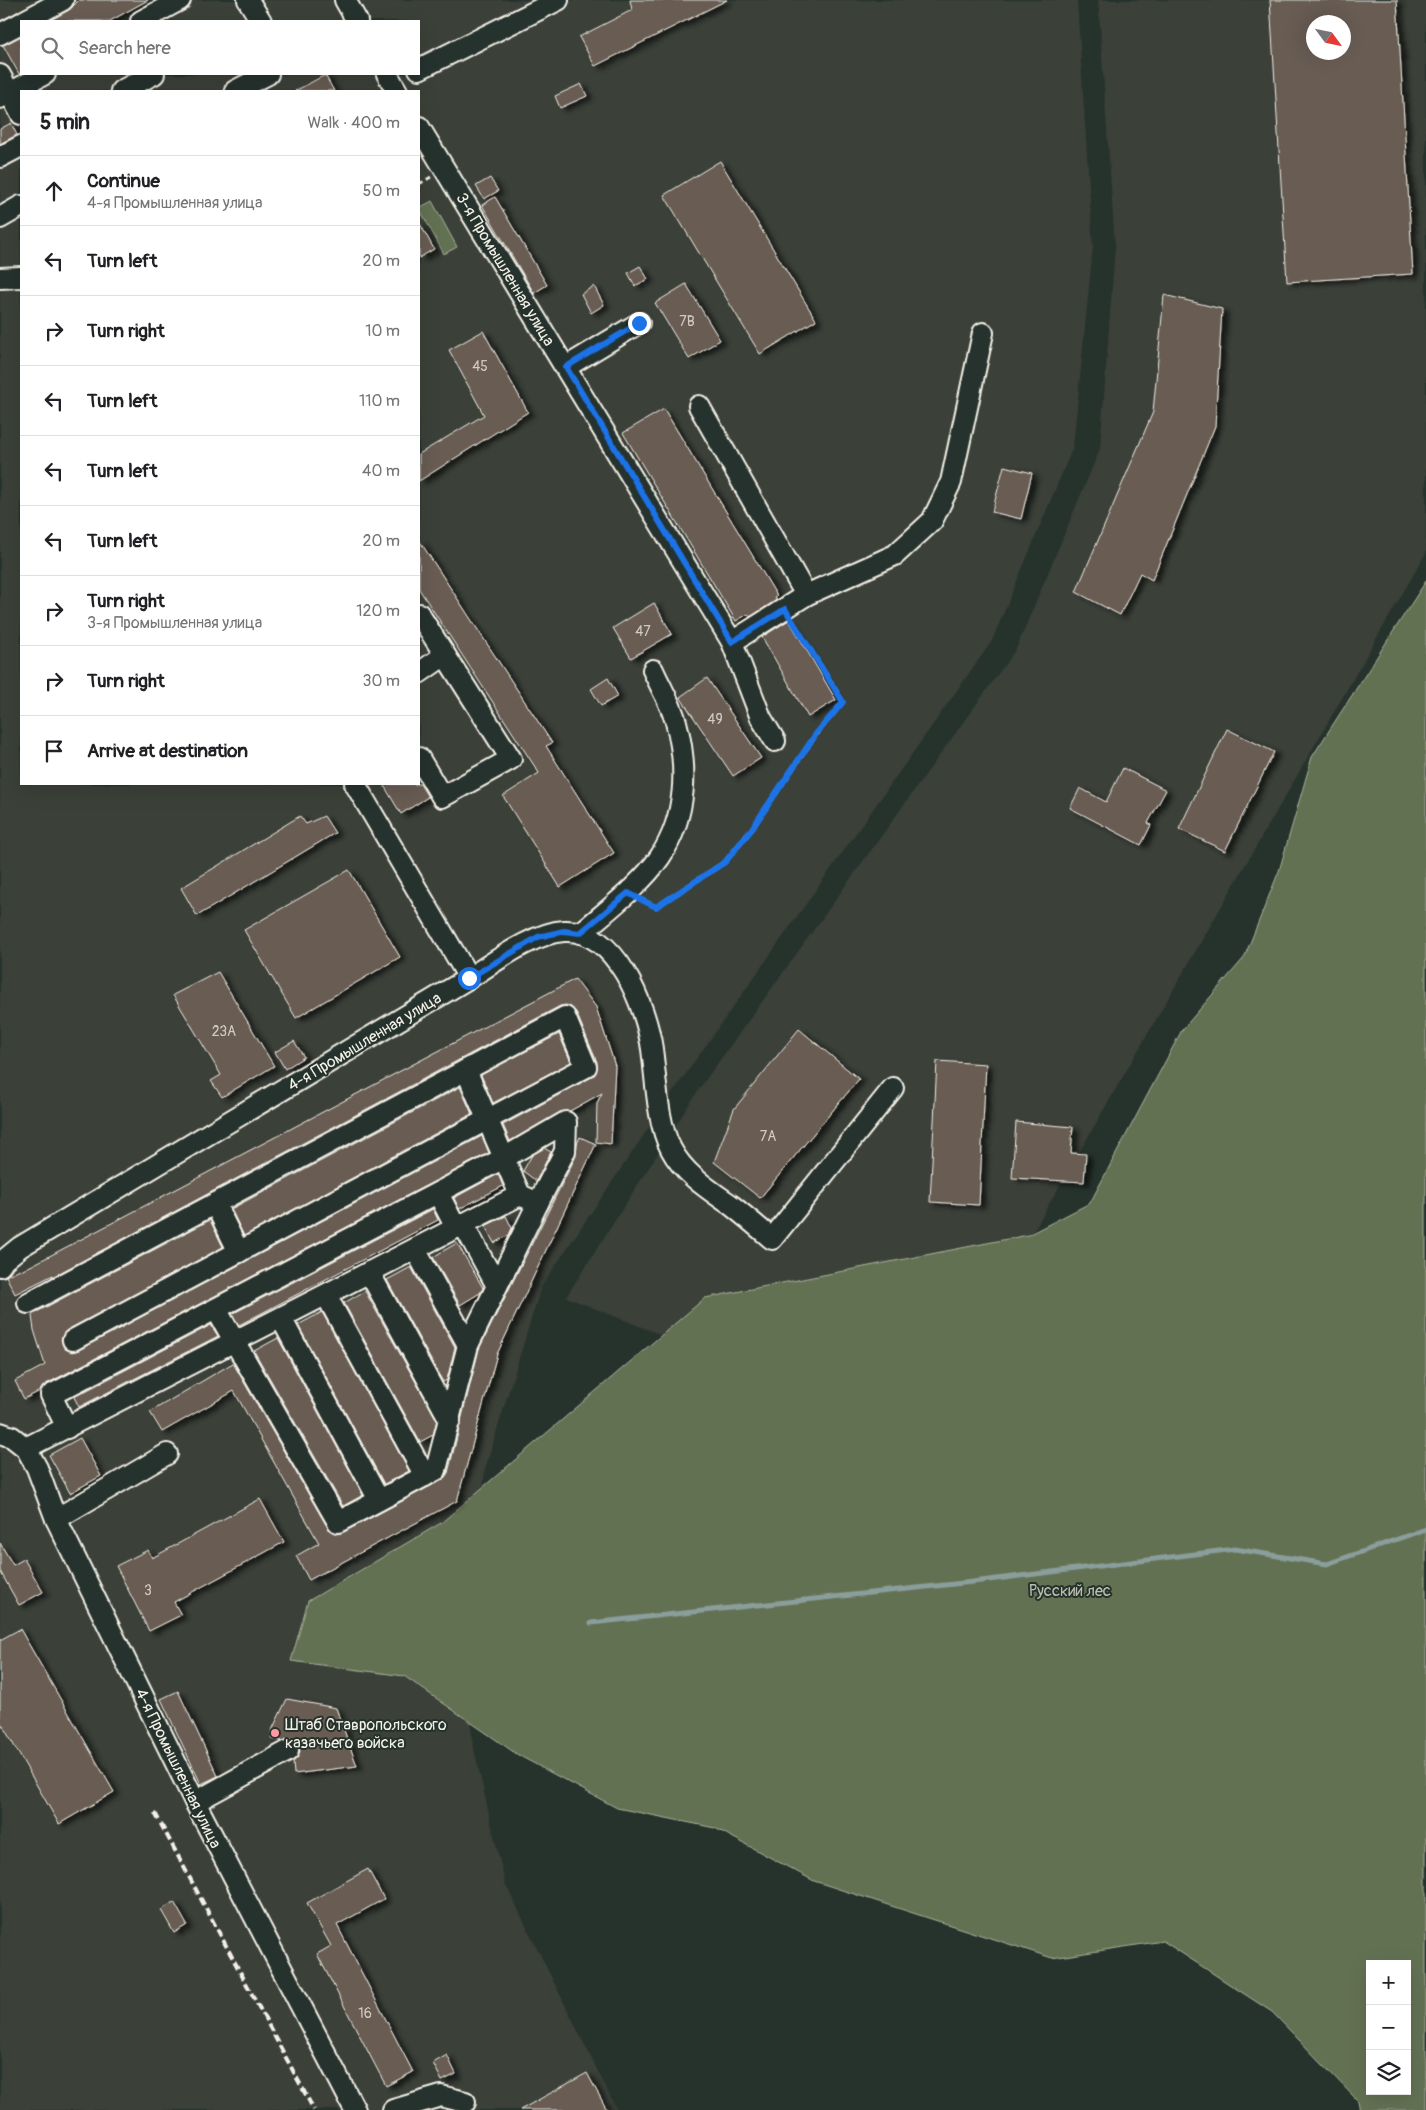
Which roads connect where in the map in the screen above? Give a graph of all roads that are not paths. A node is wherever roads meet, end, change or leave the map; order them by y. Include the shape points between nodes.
1 (63, 0) edge
2 (180, 0) edge
3 (344, 0) edge
4 (558, 0) edge
5 (27, 20) edge
6 (143, 20) edge
7 (356, 20) edge
8 (20, 24) edge
9 (0, 34) edge
10 (420, 68) edge
11 (0, 75) edge
12 (42, 75) edge
13 (152, 75) edge
14 (266, 75) edge
15 (123, 90) edge
16 (237, 90) edge
17 (5, 95) edge
18 (20, 113) edge
19 (420, 129) edge
20 (20, 147) edge
21 (0, 158) edge
22 (20, 207) edge
23 (0, 218) edge
24 (20, 277) edge
25 (0, 278) edge
26 (639, 323) dead end
27 (983, 333) dead end
28 (566, 367) junction
29 (699, 406) dead end
30 (806, 595) junction
31 (420, 616) edge
32 (732, 642) junction
33 (445, 655) junction
34 (653, 670) dead end
35 (420, 672) edge
36 (775, 741) dead end
37 (420, 760) edge
38 (356, 785) edge
39 (580, 933) junction
40 (469, 978) junction
41 (466, 1070) junction
42 (893, 1088) dead end
43 (487, 1121) junction
44 (504, 1158) junction
45 (438, 1193) junction
46 (520, 1195) junction
47 (538, 1203) junction
48 (215, 1204) junction
49 (459, 1226) junction
50 (415, 1249) junction
51 (239, 1252) junction
52 (0, 1266) edge
53 (369, 1272) junction
54 (497, 1286) junction
55 (326, 1295) junction
56 (28, 1303) dead end
57 (216, 1309) junction
58 (281, 1318) junction
59 (73, 1340) dead end
60 (235, 1342) junction
61 (468, 1345) junction
62 (450, 1420) junction
63 (66, 1428) junction
64 (0, 1433) edge
65 (26, 1448) junction
66 (167, 1454) dead end
67 (425, 1476) junction
68 (380, 1500) junction
69 (56, 1519) junction
70 (288, 1751) dead end
71 (195, 1802) junction
72 (465, 2102) dead end
73 (355, 2110) edge
74 (393, 2110) edge

1 - 5 street
2 - 6 street
3 - 7 street
4 - 10 street
8 - 9 street
11 - 17 street
12 - 17 street
13 - 15 street
14 - 16 street
17 - 18 street
19 - 28 street, 3-я Промышленная улица
20 - 21 street
22 - 23 street
24 - 25 street
26 - 28 street
27 - 30 street via 951,482 932,521 895,554
28 - 32 street, 3-я Промышленная улица
29 - 30 street
30 - 32 street
31 - 33 street
32 - 36 street, 3-я Промышленная улица via 762,718
33 - 35 street
33 - 37 street via 511,759 442,796
34 - 39 street via 676,720 684,761 683,798 674,830 660,857 628,893
38 - 40 street
39 - 40 street, 4-я Промышленная улица via 564,931 538,937
39 - 42 street via 607,950 620,964 643,1010 651,1042 662,1128 671,1149 687,1173 772,1239
40 - 52 street, 4-я Промышленная улица via 20,1246
41 - 43 street
41 - 43 street via 565,1017 586,1067
41 - 48 street
43 - 44 street
43 - 51 street
44 - 45 street
44 - 46 street
44 - 47 street via 566,1122 565,1151
45 - 49 street
45 - 57 street
46 - 47 street
46 - 49 street
47 - 54 street
48 - 51 street
48 - 56 street
49 - 50 street
49 - 54 street
50 - 53 street
50 - 61 street
51 - 59 street
53 - 55 street
53 - 62 street
54 - 61 street
55 - 58 street
55 - 67 street
57 - 60 street
57 - 63 street via 51,1395
58 - 60 street
58 - 68 street
60 - 63 street
60 - 68 street via 338,1522
61 - 62 street
62 - 67 street via 436,1470
63 - 65 street
64 - 65 street via 12,1437
65 - 69 street, 4-я Промышленная улица
66 - 69 street
67 - 68 street
69 - 71 street, 4-я Промышленная улица
70 - 71 street
71 - 73 street, 4-я Промышленная улица
72 - 74 street via 441,2096

